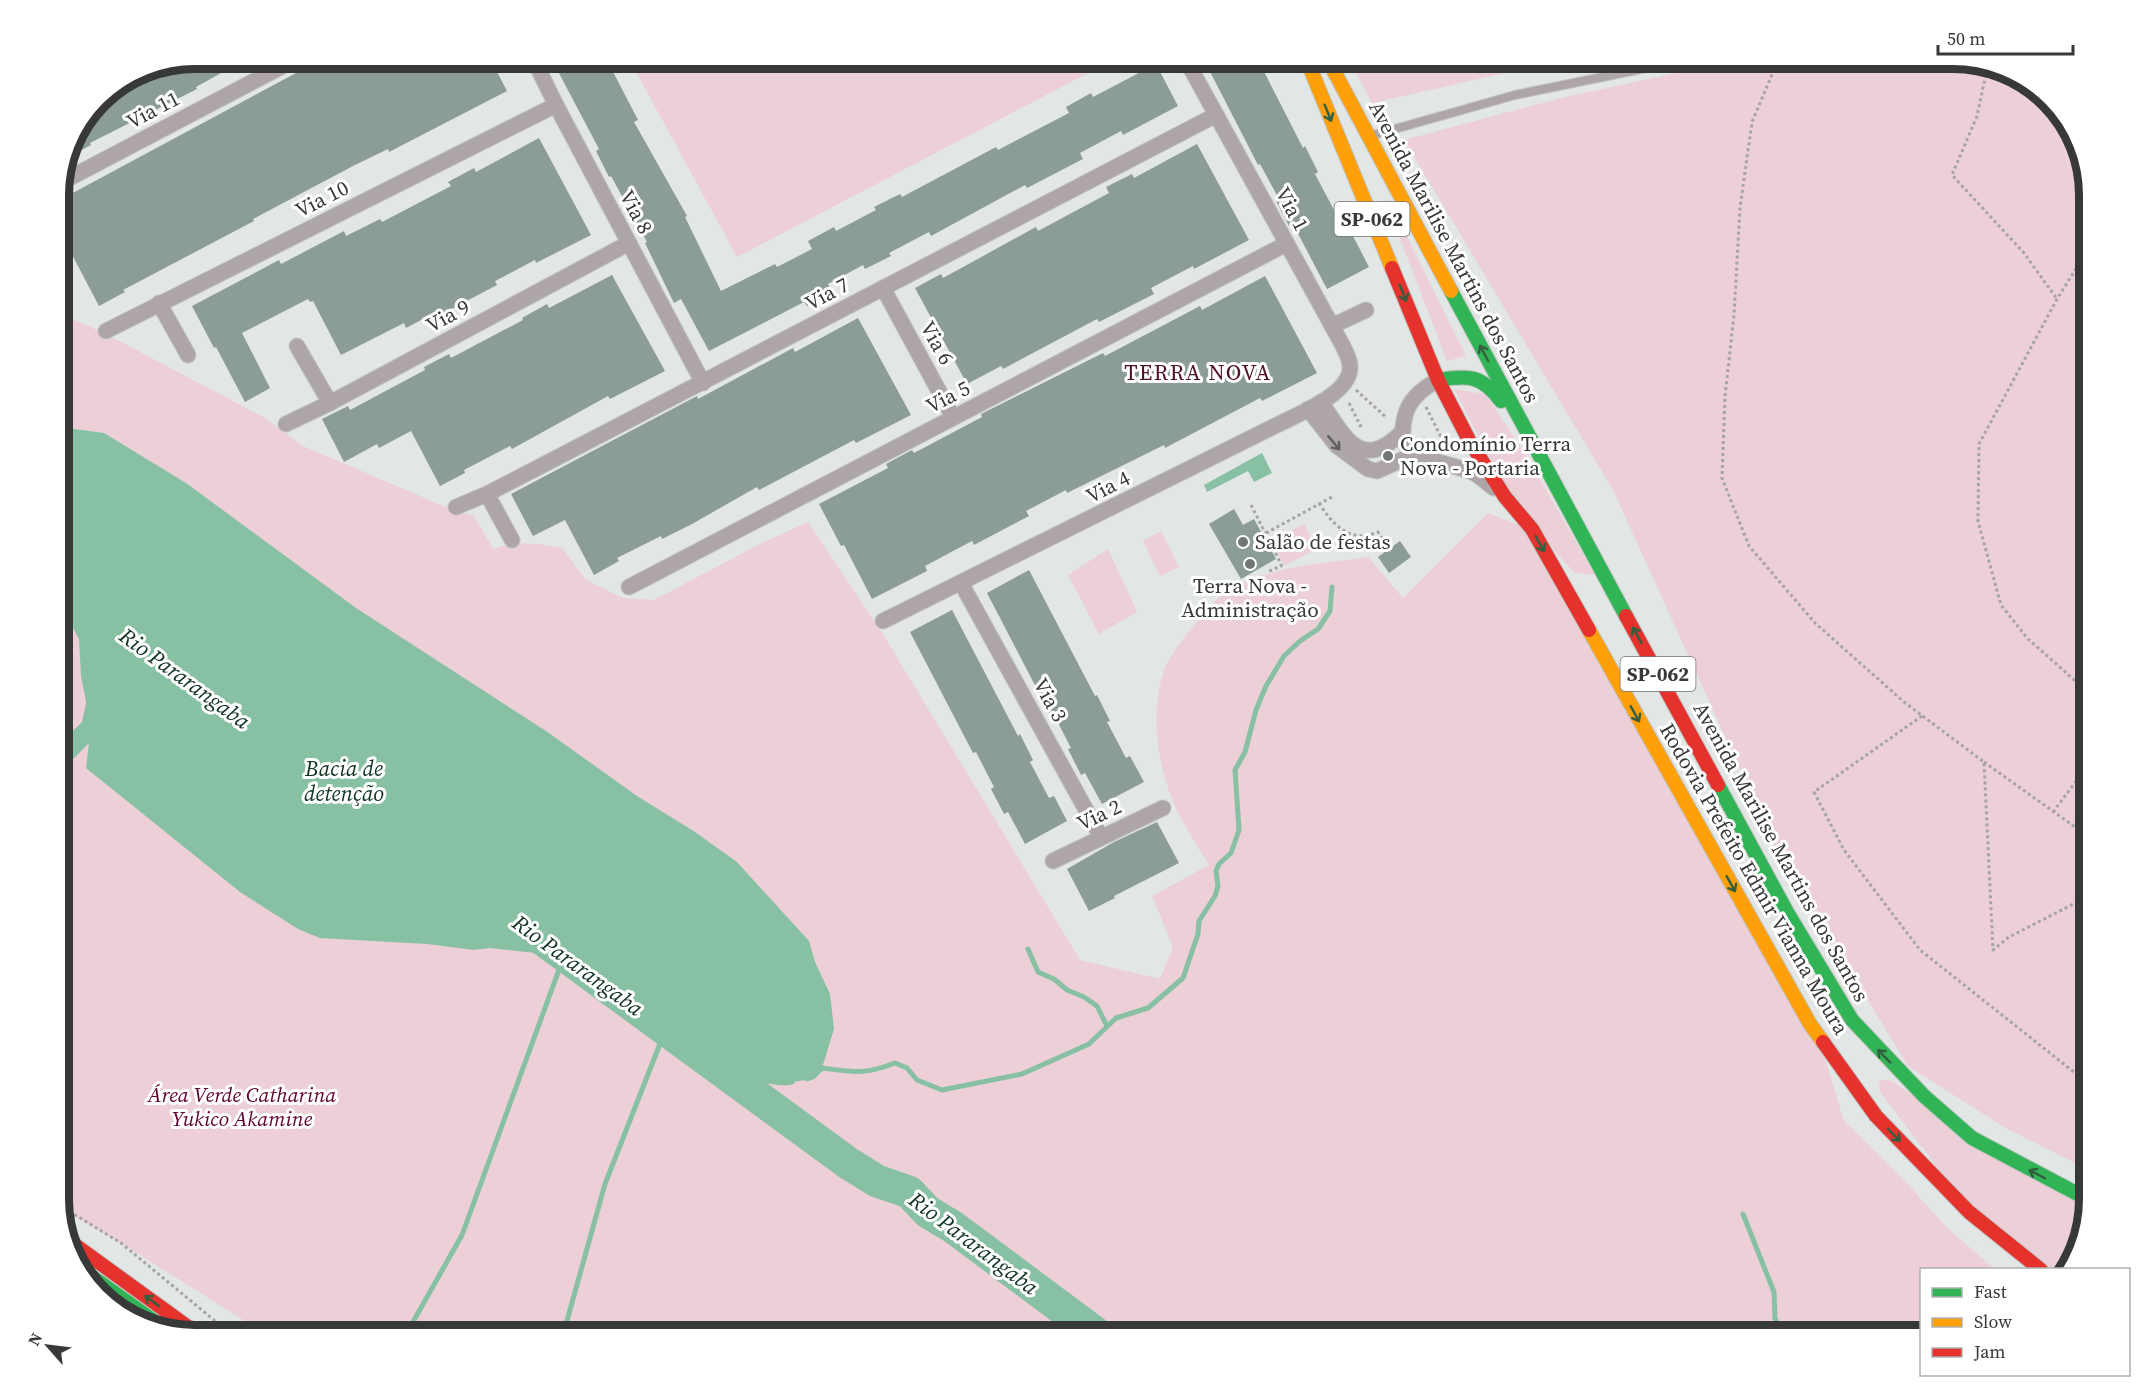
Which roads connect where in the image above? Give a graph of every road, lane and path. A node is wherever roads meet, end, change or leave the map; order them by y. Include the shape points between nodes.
1 (277, 69) edge
2 (539, 69) edge
3 (1191, 69) edge
4 (1311, 69) edge
5 (1333, 69) edge
6 (1641, 69) edge
7 (1774, 69) edge
8 (1986, 74) edge
9 (556, 105) junction
10 (1216, 115) junction
11 (1369, 137) junction
12 (70, 178) edge
13 (629, 243) junction
14 (1286, 244) junction
15 (2079, 265) edge
16 (883, 288) junction
17 (2057, 299) junction
18 (159, 303) junction
19 (1366, 310) dead end
20 (1332, 326) junction
21 (106, 331) dead end
22 (297, 346) dead end
23 (189, 355) dead end
24 (1438, 380) junction
25 (703, 383) junction
26 (1344, 384) junction
27 (330, 403) junction
28 (1315, 405) junction
29 (953, 417) junction
30 (286, 424) dead end
31 (1399, 426) junction
32 (1364, 444) junction
33 (1535, 449) junction
34 (1426, 458) junction
35 (488, 494) junction
36 (1332, 497) dead end
37 (1505, 497) junction
38 (1319, 503) junction
39 (1251, 505) dead end
40 (456, 507) dead end
41 (1266, 533) junction
42 (512, 540) dead end
43 (1389, 549) dead end
44 (1266, 572) dead end
45 (961, 584) junction
46 (629, 587) dead end
47 (884, 621) dead end
48 (2079, 683) edge
49 (1922, 716) junction
50 (1984, 762) junction
51 (2079, 778) edge
52 (1163, 808) dead end
53 (2053, 812) junction
54 (2079, 830) edge
55 (1101, 837) junction
56 (1053, 861) dead end
57 (2079, 902) edge
58 (2079, 1075) edge
59 (2079, 1195) edge
60 (69, 1211) edge
61 (80, 1248) edge
62 (2040, 1268) edge
63 (103, 1285) edge
64 (142, 1313) edge
65 (185, 1324) edge
66 (220, 1325) edge

1 - 12 street, Via 11
2 - 9 street, Via 8
3 - 10 street, Via 1
4 -> 24 main road, SP-062
5 - 11 main road, Avenida Marilise Martins dos Santos / SP-062
6 - 11 lane via 1515,95
7 - 49 path via 1752,122 1740,208 1722,478 1749,546 1815,623
8 - 17 path via 1977,116 1952,175 2024,253
9 - 13 street, Via 8
9 - 18 street, Via 10
10 - 14 street, Via 1
10 - 16 street, Via 7
33 -> 11 main road, Avenida Marilise Martins dos Santos / SP-062
13 - 25 street, Via 8
13 - 27 street, Via 9
14 - 20 street, Via 1
14 - 29 street, Via 5
15 - 17 path
16 - 25 street, Via 7
16 - 29 street, Via 6
17 - 48 path via 1979,444 1978,521 2001,605 2028,639
18 - 21 street, Via 10
18 - 23 street
19 - 20 street
20 - 26 street, Via 1 via 1350,363
22 - 27 street
24 - 31 street via 1419,392
24 - 33 main road via 1475,377 1484,381
24 - 37 main road, SP-062 via 1470,442
25 - 35 street, Via 7
26 - 28 street, Via 4
26 - 31 path
26 - 32 path
27 - 30 street, Via 9
28 - 32 street via 1355,446
28 -> 34 street via 1336,446 1368,469 1377,471 1406,458
28 - 45 street, Via 4
29 - 46 street, Via 5
31 - 32 street via 1390,442 1378,449
31 - 34 street via 1405,444
59 -> 33 main road, Avenida Marilise Martins dos Santos / SP-062 via 1972,1138 1924,1096 1852,1020 1787,912
34 - 37 street via 1474,473
35 - 40 street, Via 7
35 - 42 street
36 - 38 path
37 -> 62 main road, Rodovia Prefeito Edmir Vianna Moura / SP-062 via 1532,529 1810,1024 1876,1116 1969,1212
38 - 41 path
38 - 43 path via 1332,523 1351,534 1368,536 1378,532
39 - 41 path
41 - 44 path via 1281,566
45 - 47 street, Via 4
45 - 55 street, Via 3
49 - 50 path
49 - 58 path via 1814,792 1844,849 1920,950
50 - 53 path
50 - 57 path via 1994,950 2009,937
51 - 53 path
52 - 55 street, Via 2
53 - 54 path
55 - 56 street, Via 2
60 - 66 path via 121,1243
65 -> 61 main road
63 - 64 main road

